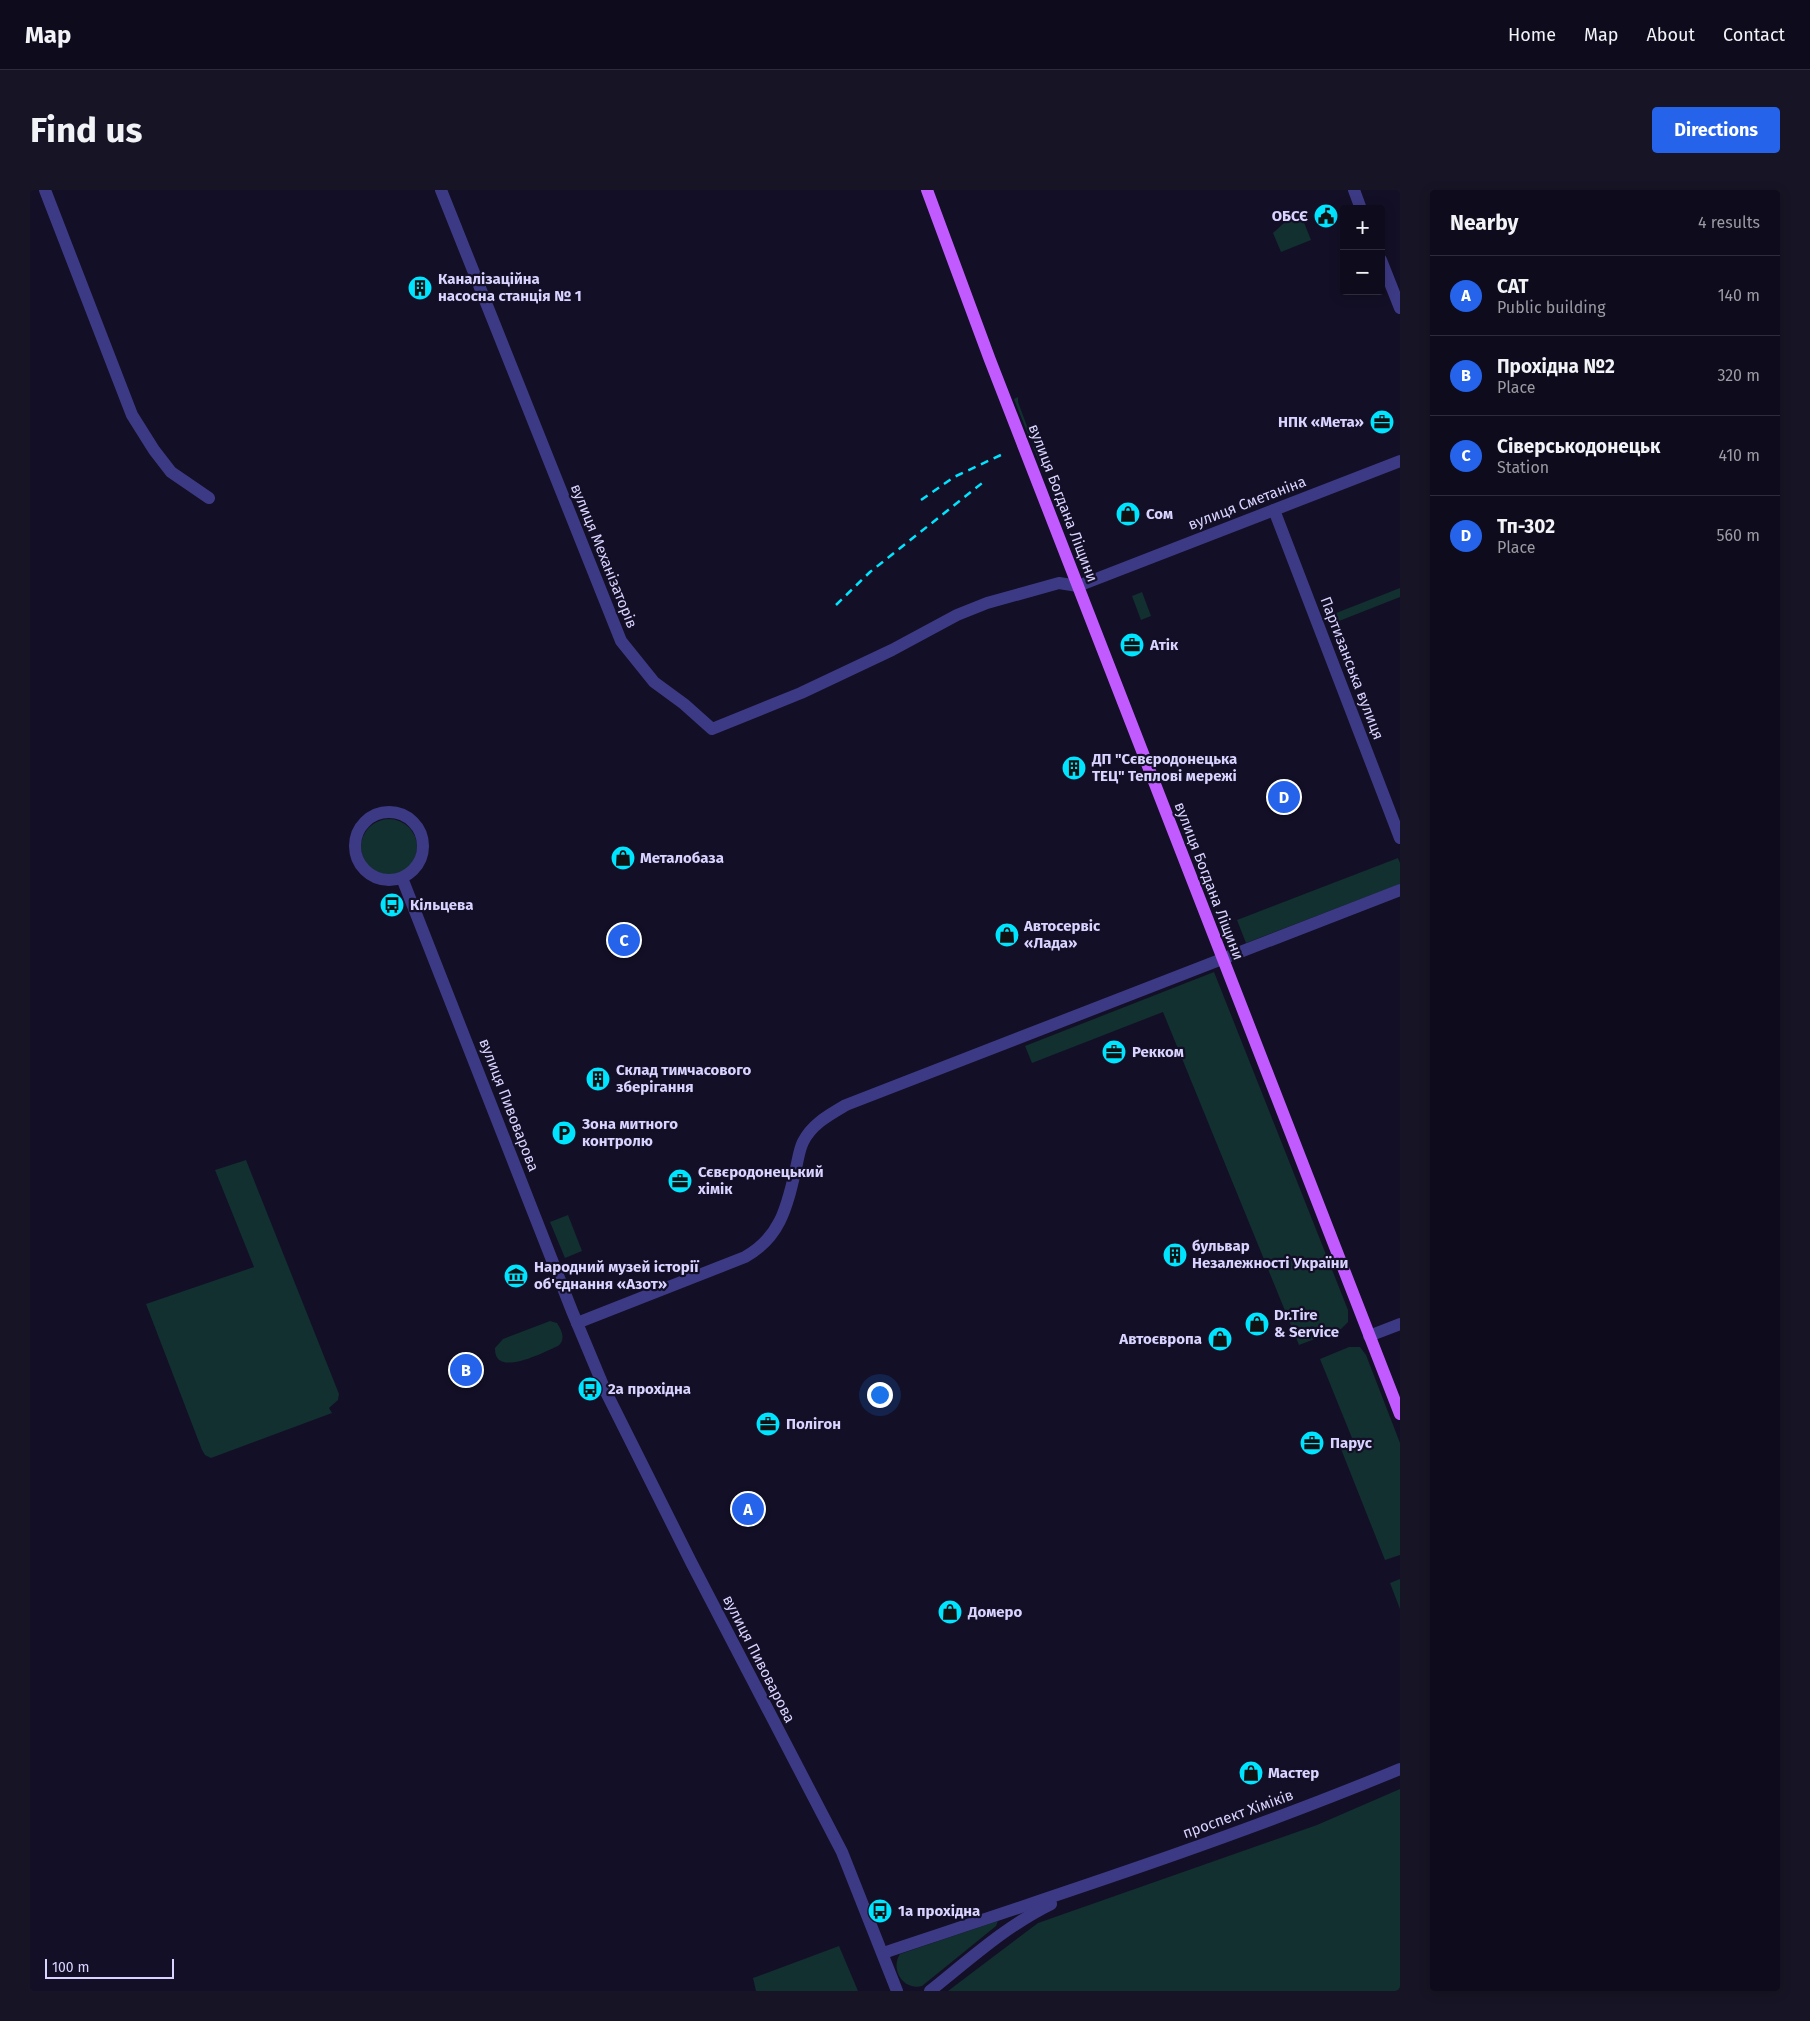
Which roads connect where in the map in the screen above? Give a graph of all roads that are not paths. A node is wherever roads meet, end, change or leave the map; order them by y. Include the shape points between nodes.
1 (45, 190) edge
2 (441, 190) edge
3 (927, 190) edge
4 (1354, 190) edge
5 (1360, 205) edge
6 (1385, 270) edge
7 (1400, 308) edge
8 (1400, 462) edge
9 (209, 498) dead end
10 (1274, 510) junction
11 (1078, 586) junction
12 (1400, 838) edge
13 (397, 879) junction
14 (1400, 890) edge
15 (1222, 960) junction
16 (577, 1324) junction
17 (1400, 1324) edge
18 (1369, 1336) junction
19 (1400, 1414) edge
20 (1400, 1768) edge
21 (1086, 1886) junction
22 (883, 1952) junction
23 (897, 1991) edge
24 (930, 1991) edge

1 - 9 street via 132,415 171,472
2 - 11 street, вулиця Механізаторів via 621,642 654,682 712,729 801,693 987,603 1059,583
3 - 11 main road, вулиця Богдана Ліщини
4 - 5 street
6 - 7 street
8 - 10 street, вулиця Сметаніна
10 - 11 street, вулиця Сметаніна
10 - 12 street, Партизанська вулиця
11 - 15 main road, вулиця Богдана Ліщини
13 - 13 street via 417,866 422,857 422,839 408,818 392,812 380,813 361,825 355,840 355,852 367,873 377,879
13 - 16 street, вулиця Пивоварова via 410,899
14 - 15 street
15 - 16 street via 846,1105 817,1123 802,1142 780,1222 758,1250
15 - 18 main road, вулиця Богдана Ліщини
16 - 22 street, вулиця Пивоварова via 631,1445 842,1852
17 - 18 street
18 - 19 main road, вулиця Богдана Ліщини
20 - 21 street, проспект Хіміків via 1268,1822
21 - 22 street, проспект Хіміків
21 - 24 street, проспект Хіміків via 1022,1920
22 - 23 street, вулиця Пивоварова

